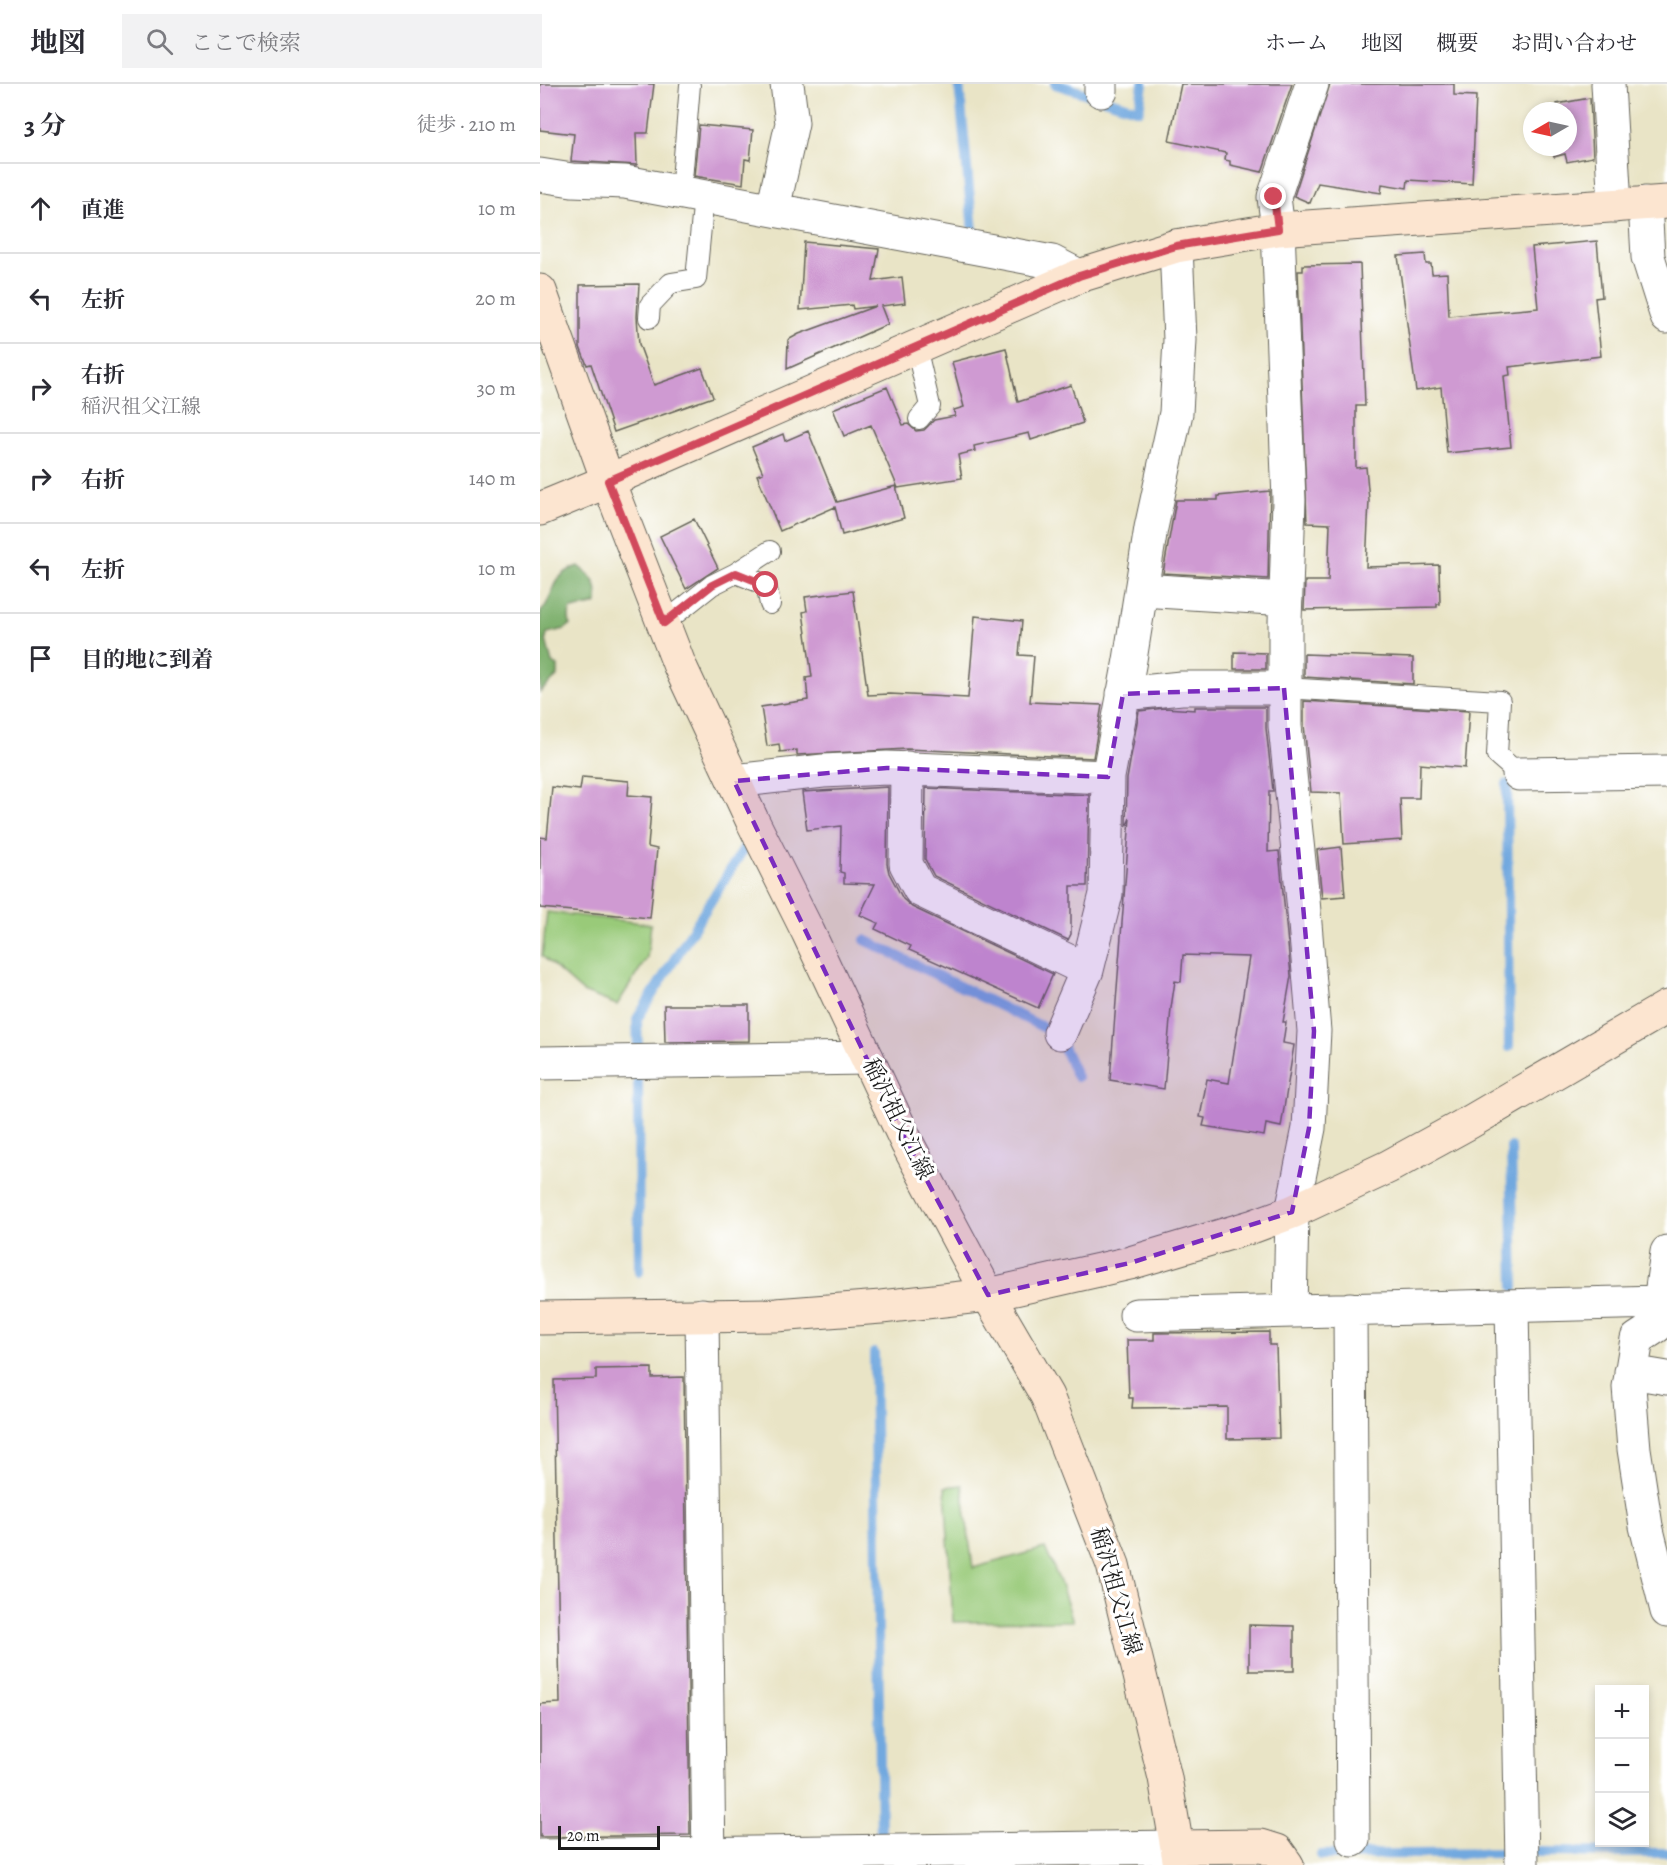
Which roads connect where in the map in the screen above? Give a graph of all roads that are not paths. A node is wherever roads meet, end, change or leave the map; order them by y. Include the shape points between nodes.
1 (787, 84) edge
2 (1312, 84) edge
3 (1608, 84) edge
4 (690, 85) edge
5 (540, 175) edge
6 (692, 194) junction
7 (1642, 204) edge
8 (773, 208) junction
9 (1278, 229) junction
10 (1176, 246) junction
11 (1079, 276) junction
12 (540, 291) edge
13 (1667, 317) edge
14 (649, 318) dead end
15 (916, 347) junction
16 (919, 419) dead end
17 (608, 481) junction
18 (540, 509) edge
19 (770, 551) dead end
20 (736, 573) junction
21 (1141, 590) junction
22 (1286, 599) junction
23 (770, 604) dead end
24 (664, 623) junction
25 (1284, 688) junction
26 (1124, 694) junction
27 (907, 768) junction
28 (1667, 772) edge
29 (1519, 774) joint
30 (1108, 777) junction
31 (734, 781) junction
32 (1087, 970) junction
33 (1667, 1007) edge
34 (1060, 1033) dead end
35 (867, 1058) junction
36 (540, 1063) edge
37 (1292, 1212) junction
38 (1667, 1252) edge
39 (988, 1295) junction
40 (1660, 1302) junction
41 (1512, 1306) junction
42 (1350, 1310) junction
43 (1290, 1311) junction
44 (702, 1315) junction
45 (1136, 1315) dead end
46 (540, 1318) edge
47 (1631, 1372) junction
48 (1667, 1378) edge
49 (1667, 1611) edge
50 (1353, 1840) dead end
51 (1179, 1856) edge
52 (1018, 1857) edge
53 (551, 1859) edge
54 (709, 1859) edge
55 (1287, 1865) edge
56 (1522, 1865) edge

1 - 8 street via 792,123
2 - 9 street via 1274,197
3 - 7 street
4 - 6 lane
5 - 6 street via 625,182
6 - 8 street
6 - 14 lane via 696,279 671,283 650,305
7 - 9 street
7 - 13 street via 1648,257
8 - 11 street via 1052,262
9 - 10 street
9 - 22 street via 1289,500
10 - 11 street
10 - 21 street via 1180,340 1176,413
11 - 15 street
12 - 17 street, 稲沢祖父江線
15 - 16 lane via 930,406
15 - 17 street
17 - 18 street
17 - 24 street, 稲沢祖父江線
19 - 20 lane
20 - 23 lane via 766,585
20 - 24 lane via 712,585
21 - 22 street
21 - 26 street
22 - 25 street
24 - 31 street, 稲沢祖父江線
25 - 26 street via 1181,688
25 - 29 lane via 1500,701 1497,755
25 - 37 street via 1314,1031 1310,1128
26 - 30 street
27 - 30 street
27 - 31 street via 824,771
27 - 32 street via 906,864 920,890
28 - 29 street
30 - 32 street via 1106,894
31 - 35 street, 稲沢祖父江線
32 - 34 street
33 - 37 street via 1460,1128
35 - 36 street
35 - 39 street, 稲沢祖父江線 via 907,1143
37 - 39 street via 1130,1263
37 - 43 street
38 - 40 street
39 - 44 street via 776,1315
39 - 51 street, 稲沢祖父江線 via 1047,1396 1113,1565 1165,1778
40 - 41 street
40 - 47 street via 1657,1326 1637,1339
41 - 42 street
41 - 56 street
42 - 43 street
42 - 50 street
43 - 45 street
44 - 46 street
44 - 54 street
47 - 48 street
47 - 49 street via 1634,1449 1646,1526
51 - 52 street
51 - 55 street via 1261,1846 1277,1851
52 - 54 street
53 - 54 street

